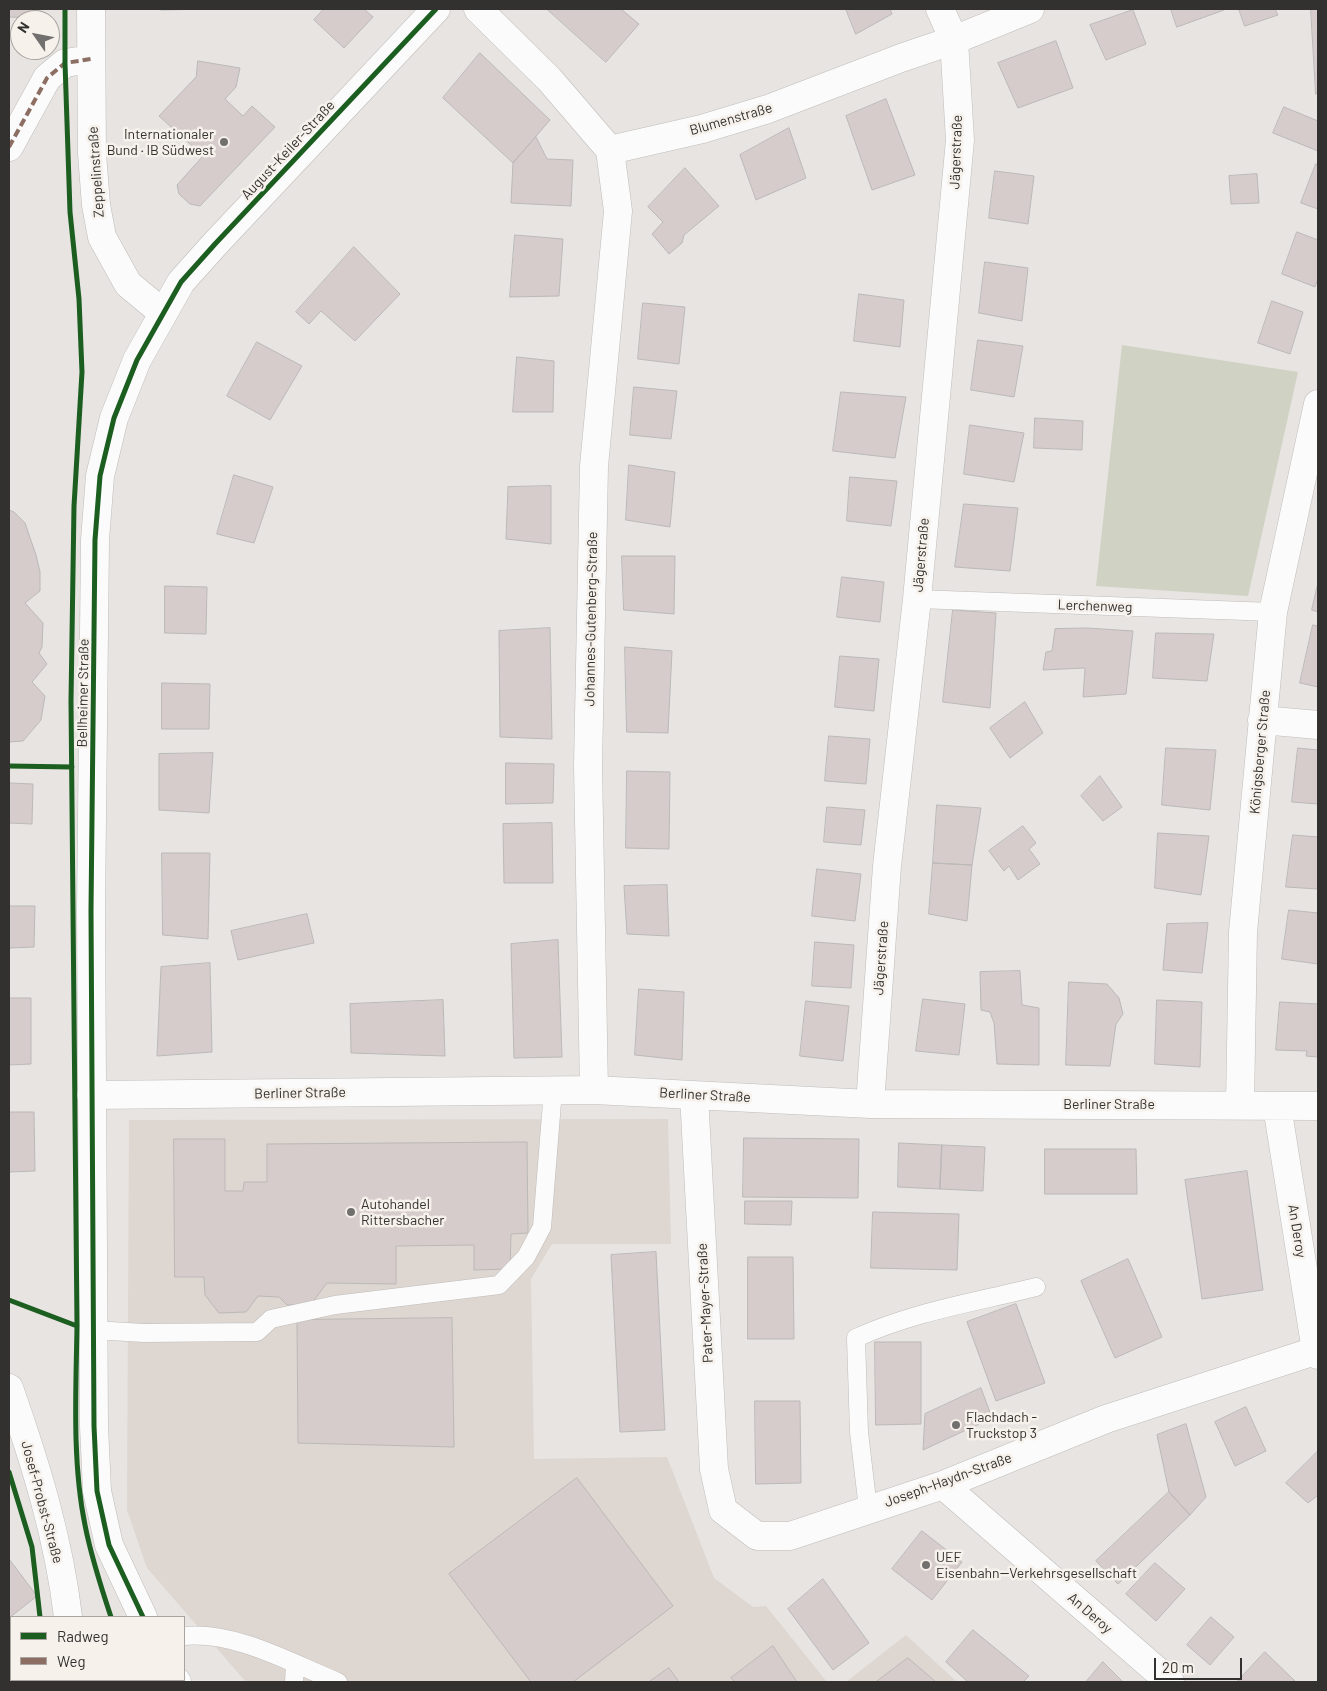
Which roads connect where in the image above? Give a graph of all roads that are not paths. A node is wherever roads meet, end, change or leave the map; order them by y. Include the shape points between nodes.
1 (91, 9) edge
2 (436, 9) edge
3 (478, 9) edge
4 (940, 9) edge
5 (1030, 9) edge
6 (954, 40) junction
7 (91, 59) junction
8 (9, 146) edge
9 (610, 150) junction
10 (163, 313) junction
11 (1318, 404) edge
12 (917, 599) junction
13 (1273, 612) junction
14 (1262, 720) junction
15 (1318, 726) edge
16 (553, 1090) junction
17 (594, 1090) junction
18 (694, 1095) junction
19 (91, 1096) junction
20 (870, 1104) junction
21 (1240, 1104) junction
22 (1277, 1106) junction
23 (1318, 1106) edge
24 (1036, 1287) dead end
25 (93, 1330) junction
26 (1317, 1352) edge
27 (9, 1388) edge
28 (943, 1484) junction
29 (723, 1510) joint
30 (868, 1510) junction
31 (68, 1616) edge
32 (143, 1616) edge
33 (185, 1636) edge
34 (295, 1665) junction
35 (294, 1682) edge
36 (338, 1682) edge
37 (1170, 1682) edge

1 - 7 street, Zeppelinstraße
2 - 10 street, August-Keiler-Straße via 214,244 181,282
3 - 9 street via 549,79
4 - 6 street, Jägerstraße
5 - 6 street, Blumenstraße
6 - 9 street, Blumenstraße via 768,109 702,129
6 - 12 street, Jägerstraße via 960,140
7 - 8 street via 65,63 47,78
7 - 10 street, Zeppelinstraße via 92,154 102,237 128,284
9 - 17 street, Johannes-Gutenberg-Straße via 618,211 594,466 588,766
10 - 19 street, Bellheimer Straße via 137,360 114,418 100,476 96,540
11 - 13 street, Königsberger Straße
12 - 13 lane, Lerchenweg
12 - 20 street, Jägerstraße via 887,866
13 - 14 street, Königsberger Straße
14 - 15 street
14 - 21 street, Königsberger Straße via 1244,932
16 - 17 street, Berliner Straße
16 - 19 street, Berliner Straße
16 - 25 lane via 542,1227 526,1257 499,1285 335,1305 271,1319 257,1332
17 - 18 street, Berliner Straße
18 - 20 street, Berliner Straße
18 - 29 street, Pater-Mayer-Straße via 714,1469
19 - 25 street, Bellheimer Straße
20 - 21 street, Berliner Straße
21 - 22 street, Berliner Straße
22 - 23 street, Berliner Straße
22 - 26 street, An Deroy
24 - 30 lane via 916,1316 878,1327 856,1338 859,1432
25 - 32 street, Bellheimer Straße via 97,1491 109,1545
26 - 28 street, Joseph-Haydn-Straße via 1106,1420
27 - 31 street, Josef-Probst-Straße via 56,1544
28 - 30 street, Joseph-Haydn-Straße
28 - 37 street, An Deroy
29 - 30 street, Joseph-Haydn-Straße via 757,1536 790,1536
33 - 34 lane via 219,1637
34 - 35 lane
34 - 36 lane

